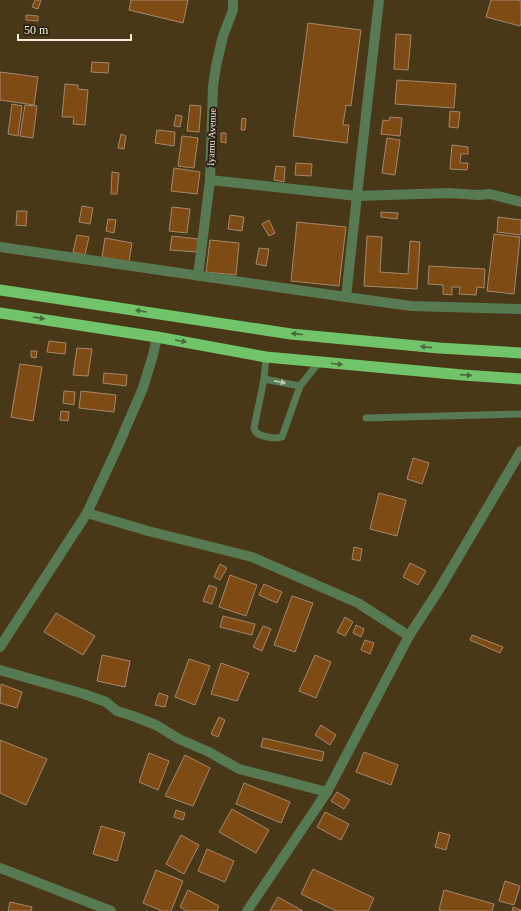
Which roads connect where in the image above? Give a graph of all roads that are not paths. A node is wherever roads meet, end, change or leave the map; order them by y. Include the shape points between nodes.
1 (233, 0) edge
2 (379, 0) edge
3 (210, 180) junction
4 (357, 196) junction
5 (521, 202) edge
6 (0, 247) edge
7 (198, 276) junction
8 (0, 290) edge
9 (346, 297) junction
10 (521, 309) edge
11 (0, 313) edge
12 (157, 337) junction
13 (521, 352) edge
14 (266, 357) junction
15 (319, 362) junction
16 (264, 379) junction
17 (521, 379) edge
18 (300, 386) junction
19 (521, 414) edge
20 (366, 418) dead end
21 (521, 452) edge
22 (88, 513) junction
23 (409, 636) junction
24 (0, 647) edge
25 (0, 670) edge
26 (327, 792) junction
27 (0, 868) edge
28 (111, 911) edge
29 (247, 911) edge

1 - 3 street, Iyamu Avenue via 216,66
2 - 4 street
3 - 4 street
3 - 7 street, Iyamu Avenue
4 - 5 street via 490,194
4 - 9 street
6 - 7 street
7 - 9 street
13 -> 8 highway via 439,348 291,334
9 - 10 street via 411,306
11 -> 12 highway
12 -> 14 highway
12 - 22 street via 143,388
14 - 15 highway
14 - 16 lane
15 -> 17 highway
15 - 18 lane
16 -> 18 lane
16 - 18 lane via 254,428 258,434 274,438 282,437
19 - 20 lane
21 - 23 street
22 - 23 street via 252,557 358,603
22 - 24 street
23 - 26 street
25 - 26 street via 106,702 117,712 156,725 239,769
26 - 29 street
27 - 28 street

